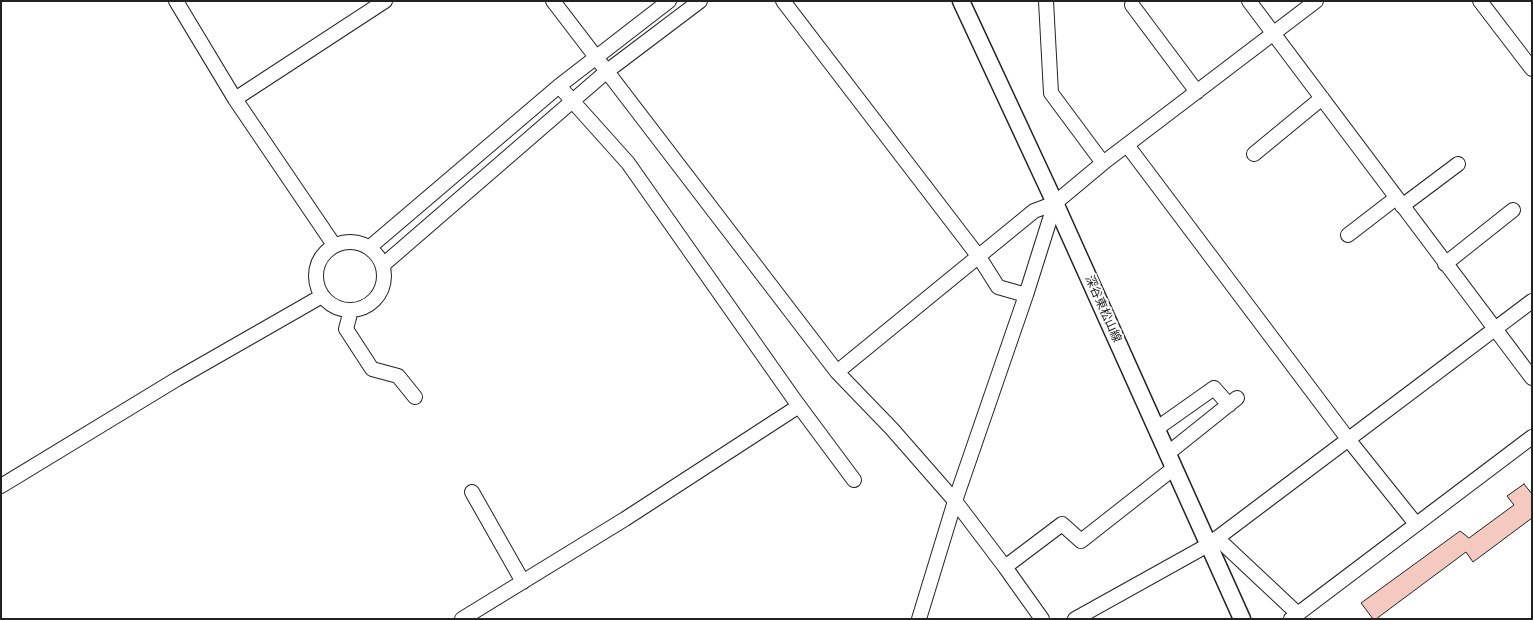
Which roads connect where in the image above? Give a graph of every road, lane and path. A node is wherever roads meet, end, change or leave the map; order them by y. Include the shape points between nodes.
1 (176, 1) edge
2 (385, 1) edge
3 (553, 1) edge
4 (669, 1) edge
5 (700, 1) edge
6 (784, 1) edge
7 (960, 1) edge
8 (1046, 1) edge
9 (1249, 1) edge
10 (1316, 1) edge
11 (1480, 1) edge
12 (1132, 5) dead end
13 (1273, 34) junction
14 (595, 58) junction
15 (1532, 68) edge
16 (606, 72) junction
17 (559, 86) junction
18 (1197, 92) junction
19 (235, 98) junction
20 (1322, 98) junction
21 (573, 101) junction
22 (1126, 145) junction
23 (1254, 154) dead end
24 (1103, 163) junction
25 (1458, 164) dead end
26 (1399, 202) junction
27 (1055, 203) junction
28 (1513, 210) dead end
29 (1348, 235) dead end
30 (334, 245) junction
31 (370, 247) junction
32 (979, 257) junction
33 (1445, 264) junction
34 (383, 265) junction
35 (1026, 295) junction
36 (322, 296) junction
37 (1532, 301) edge
38 (351, 310) junction
39 (1494, 329) junction
40 (837, 372) junction
41 (1532, 378) edge
42 (415, 396) dead end
43 (798, 406) junction
44 (1156, 429) junction
45 (1532, 437) edge
46 (1348, 439) junction
47 (1171, 462) junction
48 (854, 480) dead end
49 (1, 486) edge
50 (472, 492) dead end
51 (955, 501) junction
52 (1416, 524) junction
53 (1212, 542) junction
54 (1006, 567) junction
55 (523, 582) junction
56 (1295, 616) edge
57 (462, 619) edge
58 (919, 619) edge
59 (1042, 619) edge
60 (1075, 619) edge
61 (1242, 619) edge

1 - 19 street
2 - 19 street
3 - 14 street
4 - 14 street
5 - 16 street
6 - 32 street
7 - 27 main road, 深谷東松山線
8 - 24 street via 1051,93
9 - 13 street
10 - 13 street
11 - 15 street
12 - 18 street
13 - 18 street
13 - 20 street
14 - 16 street
14 - 17 street
16 - 21 street
16 - 40 street
17 - 21 street
17 - 31 street
18 - 22 street
19 - 30 street
20 - 23 street
20 - 26 street
21 - 34 street
21 - 43 street via 628,163
22 - 24 street
22 - 46 street
24 - 27 street
25 - 26 street
26 - 29 street
26 - 33 street
27 - 32 street via 1034,211
27 - 35 street
27 - 44 main road, 深谷東松山線
28 - 33 street
30 - 31 street via 352,241
30 - 36 street via 324,252 315,273
31 - 34 street
32 - 35 street via 998,286
32 - 40 street
33 - 39 street
34 - 38 street via 385,276 378,296 371,304
35 - 51 street
36 - 38 street via 335,306
36 - 49 street
37 - 39 street
38 - 42 street via 346,329 372,369 398,376
39 - 41 street
39 - 46 street
40 - 51 street
43 - 48 street
43 - 55 street
44 - 47 main road, 深谷東松山線
44 - 47 street via 1214,388 1233,401
45 - 52 street
46 - 52 street
46 - 53 street
47 - 53 main road, 深谷東松山線
47 - 54 street via 1081,541 1062,524
50 - 55 street
51 - 54 street
51 - 58 street
52 - 56 street
53 - 56 street
53 - 60 street
53 - 61 main road, 深谷東松山線
54 - 59 street
55 - 57 street

